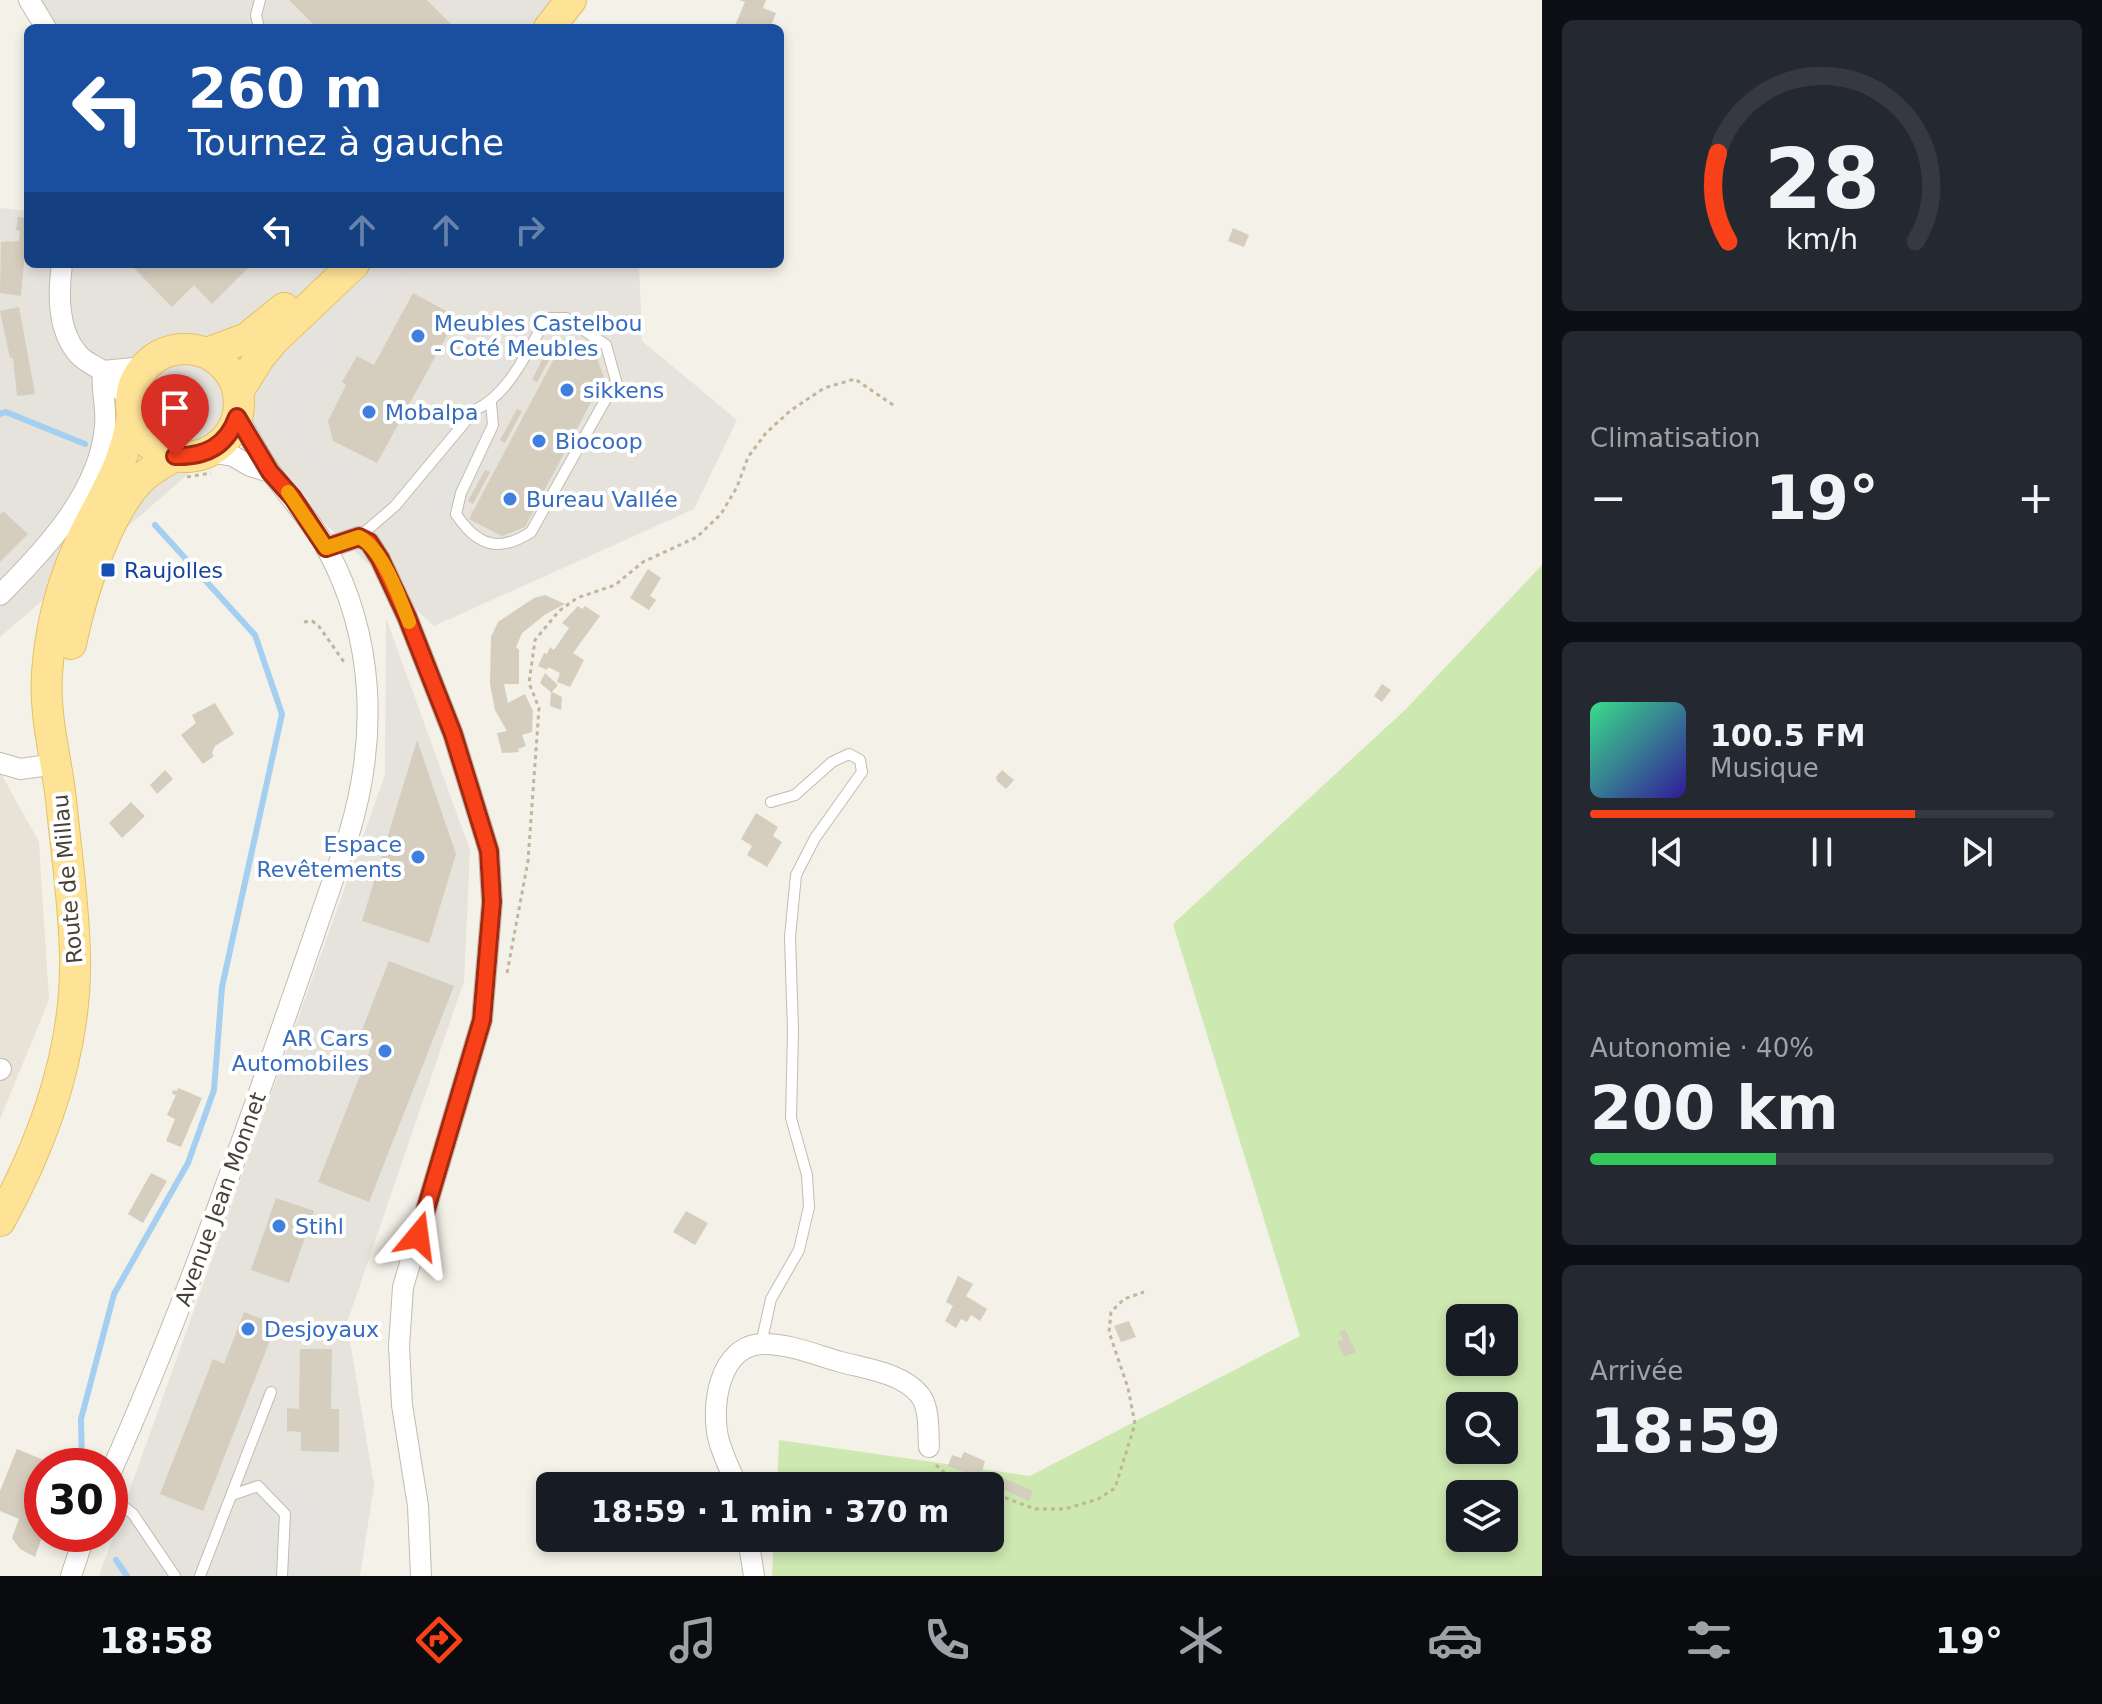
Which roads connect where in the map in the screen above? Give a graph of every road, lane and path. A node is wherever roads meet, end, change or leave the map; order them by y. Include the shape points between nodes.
1 (29, 0) edge
2 (260, 0) edge
3 (571, 0) edge
4 (589, 0) edge
5 (45, 24) edge
6 (258, 24) edge
7 (552, 24) edge
8 (571, 24) edge
9 (62, 268) edge
10 (326, 268) edge
11 (350, 268) edge
12 (207, 353) junction
13 (144, 367) junction
14 (103, 371) junction
15 (491, 403) junction
16 (238, 404) junction
17 (896, 407) dead end
18 (132, 409) junction
19 (213, 462) junction
20 (180, 467) junction
21 (270, 472) junction
22 (359, 537) junction
23 (326, 548) junction
24 (0, 595) edge
25 (304, 622) dead end
26 (366, 673) junction
27 (0, 763) edge
28 (57, 764) junction
29 (771, 802) dead end
30 (506, 977) dead end
31 (0, 1221) edge
32 (1144, 1292) dead end
33 (761, 1344) junction
34 (271, 1392) dead end
35 (929, 1447) joint
36 (122, 1448) edge
37 (732, 1472) edge
38 (944, 1472) edge
39 (232, 1495) junction
40 (1004, 1497) edge
41 (128, 1510) edge
42 (79, 1552) edge
43 (750, 1552) edge
44 (71, 1576) edge
45 (175, 1576) edge
46 (200, 1576) edge
47 (282, 1576) edge
48 (421, 1576) edge
49 (754, 1576) edge

1 - 5 street
2 - 6 lane
3 - 7 main road
4 - 8 main road
9 - 14 street via 64,330 77,353
10 - 12 main road via 247,338
11 - 16 main road via 259,358
12 - 13 main road via 178,349
12 - 16 main road via 231,373
13 - 14 street
13 - 18 main road via 134,383
14 - 18 street
14 - 24 street via 105,425 93,472 76,505
15 - 15 lane via 547,318 566,318 606,345 616,381 531,532 515,543 489,544 464,527 456,514 493,425
15 - 22 lane via 475,410 395,506
16 - 19 main road
16 - 21 street, Avenue Jean Monnet
17 - 30 path via 855,379 824,388 766,433 748,457 721,514 697,537 643,562 615,585 577,598 535,640 529,683 539,708 528,861
18 - 20 main road via 148,443
18 - 28 main road, Route de Millau via 120,468 60,591 47,674 48,724
19 - 20 path
19 - 20 main road via 197,456
19 - 21 street, Avenue Jean Monnet via 233,456
20 - 28 main road, Route de Millau via 142,478 120,509 81,598
21 - 23 street, Avenue Jean Monnet
22 - 23 street
22 - 48 street via 380,559 407,617 453,734 489,851 492,902 482,1020 403,1287 402,1405 418,1506
23 - 26 street, Avenue Jean Monnet via 351,605
25 - 26 path via 318,625 348,668
26 - 36 street, Avenue Jean Monnet via 369,737 359,803 189,1287
27 - 28 street via 20,769
28 - 31 main road, Route de Millau via 74,923 70,1027 54,1100
29 - 33 lane via 795,795 832,762 849,754 860,760 862,772 796,875 790,937 791,1118 807,1175 809,1207 799,1250 771,1299
32 - 40 path via 1124,1299 1111,1312 1109,1332 1135,1424 1115,1488 1065,1509 1035,1509
33 - 35 street via 790,1347 900,1379 921,1395
33 - 37 street via 741,1350 727,1364 718,1394 719,1439
34 - 39 lane
35 - 38 path
39 - 46 lane
39 - 47 lane via 258,1486 285,1514
41 - 45 lane
42 - 44 street
43 - 49 street

